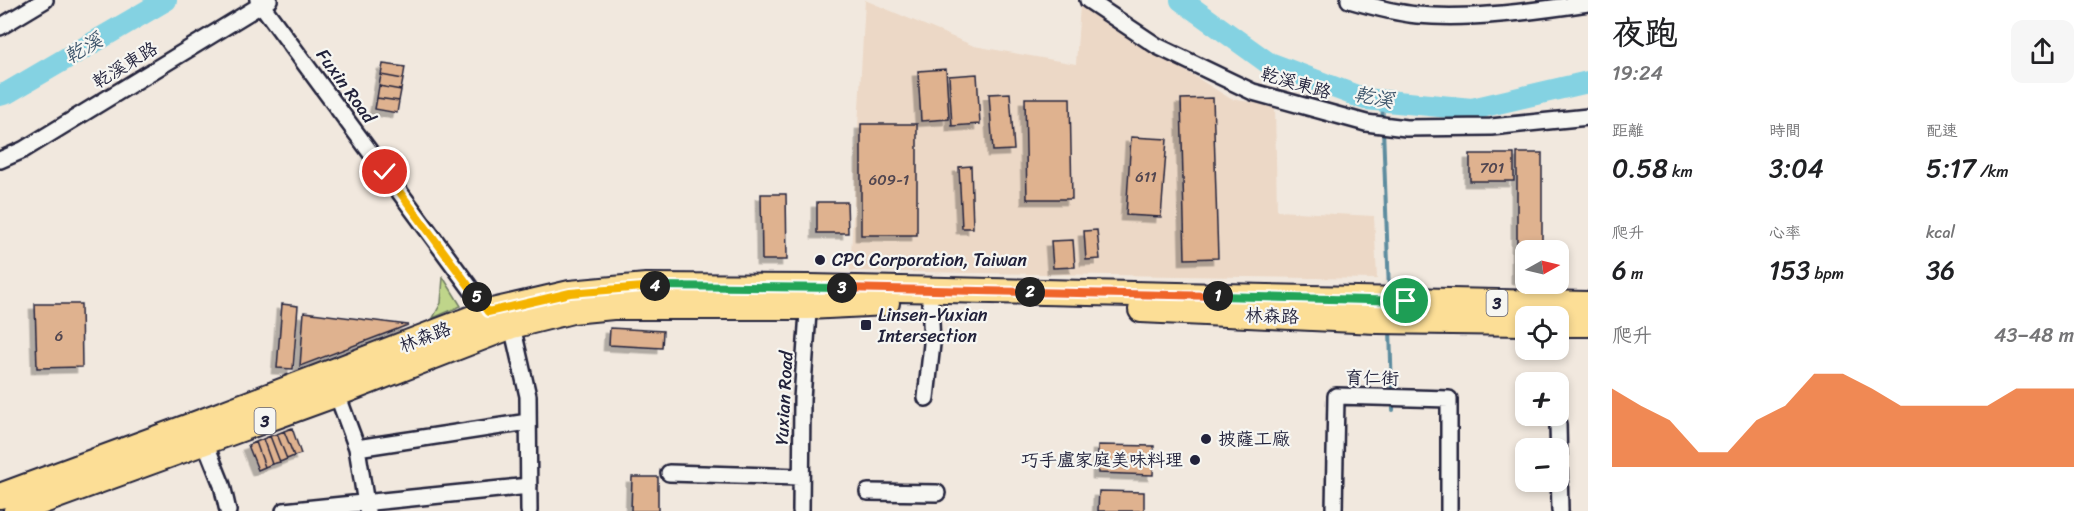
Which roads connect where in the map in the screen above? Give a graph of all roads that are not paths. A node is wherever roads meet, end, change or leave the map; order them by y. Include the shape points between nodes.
1 (45, 0) edge
2 (1088, 0) edge
3 (1348, 0) edge
4 (263, 2) edge
5 (1588, 3) edge
6 (0, 27) edge
7 (1588, 117) edge
8 (0, 159) edge
9 (809, 297) junction
10 (930, 301) junction
11 (1588, 304) edge
12 (1376, 311) junction
13 (1406, 311) junction
14 (488, 312) junction
15 (1515, 322) edge
16 (1569, 324) edge
17 (1588, 324) edge
18 (512, 326) junction
19 (337, 394) junction
20 (926, 398) dead end
21 (528, 422) junction
22 (1558, 426) edge
23 (201, 433) junction
24 (357, 448) junction
25 (669, 473) dead end
26 (800, 477) junction
27 (529, 486) junction
28 (868, 492) dead end
29 (938, 493) dead end
30 (0, 496) edge
31 (367, 506) edge
32 (16, 511) edge
33 (228, 511) edge
34 (284, 511) edge
35 (529, 511) edge
36 (801, 511) edge
37 (1334, 511) edge
38 (1449, 511) edge
39 (1560, 511) edge

1 - 6 street
2 - 7 street, 乾溪東路 via 1157,46 1253,92 1366,123 1406,128 1491,127
3 - 5 street via 1416,15 1481,15
4 - 8 street, 乾溪東路 via 23,150
4 - 14 street, Fuxin Road
9 - 10 main road, 林森路 / 3
9 - 12 main road, 林森路 / 3
9 - 14 main road, 林森路 / 3 via 646,286 570,293
9 - 18 main road, 林森路 / 3 via 572,311
9 - 26 street, Yuxian Road
10 - 12 main road, 林森路 / 3
10 - 20 street via 932,344
11 - 13 main road, 3
12 - 13 main road, 3
13 - 15 main road, 3
14 - 18 street
14 - 23 main road, 林森路 / 3
16 - 17 main road
18 - 19 main road, 林森路 / 3
18 - 21 street via 528,396
19 - 23 main road, 林森路 / 3
19 - 24 street
21 - 24 street
21 - 27 street
22 - 39 street
23 - 30 main road, 林森路 / 3
23 - 32 main road, 林森路 / 3
23 - 33 street
24 - 31 street
25 - 26 street
26 - 36 street, Yuxian Road
27 - 31 street
27 - 35 street
28 - 29 street
31 - 34 street
37 - 38 street, 育仁街 via 1336,396 1449,399

